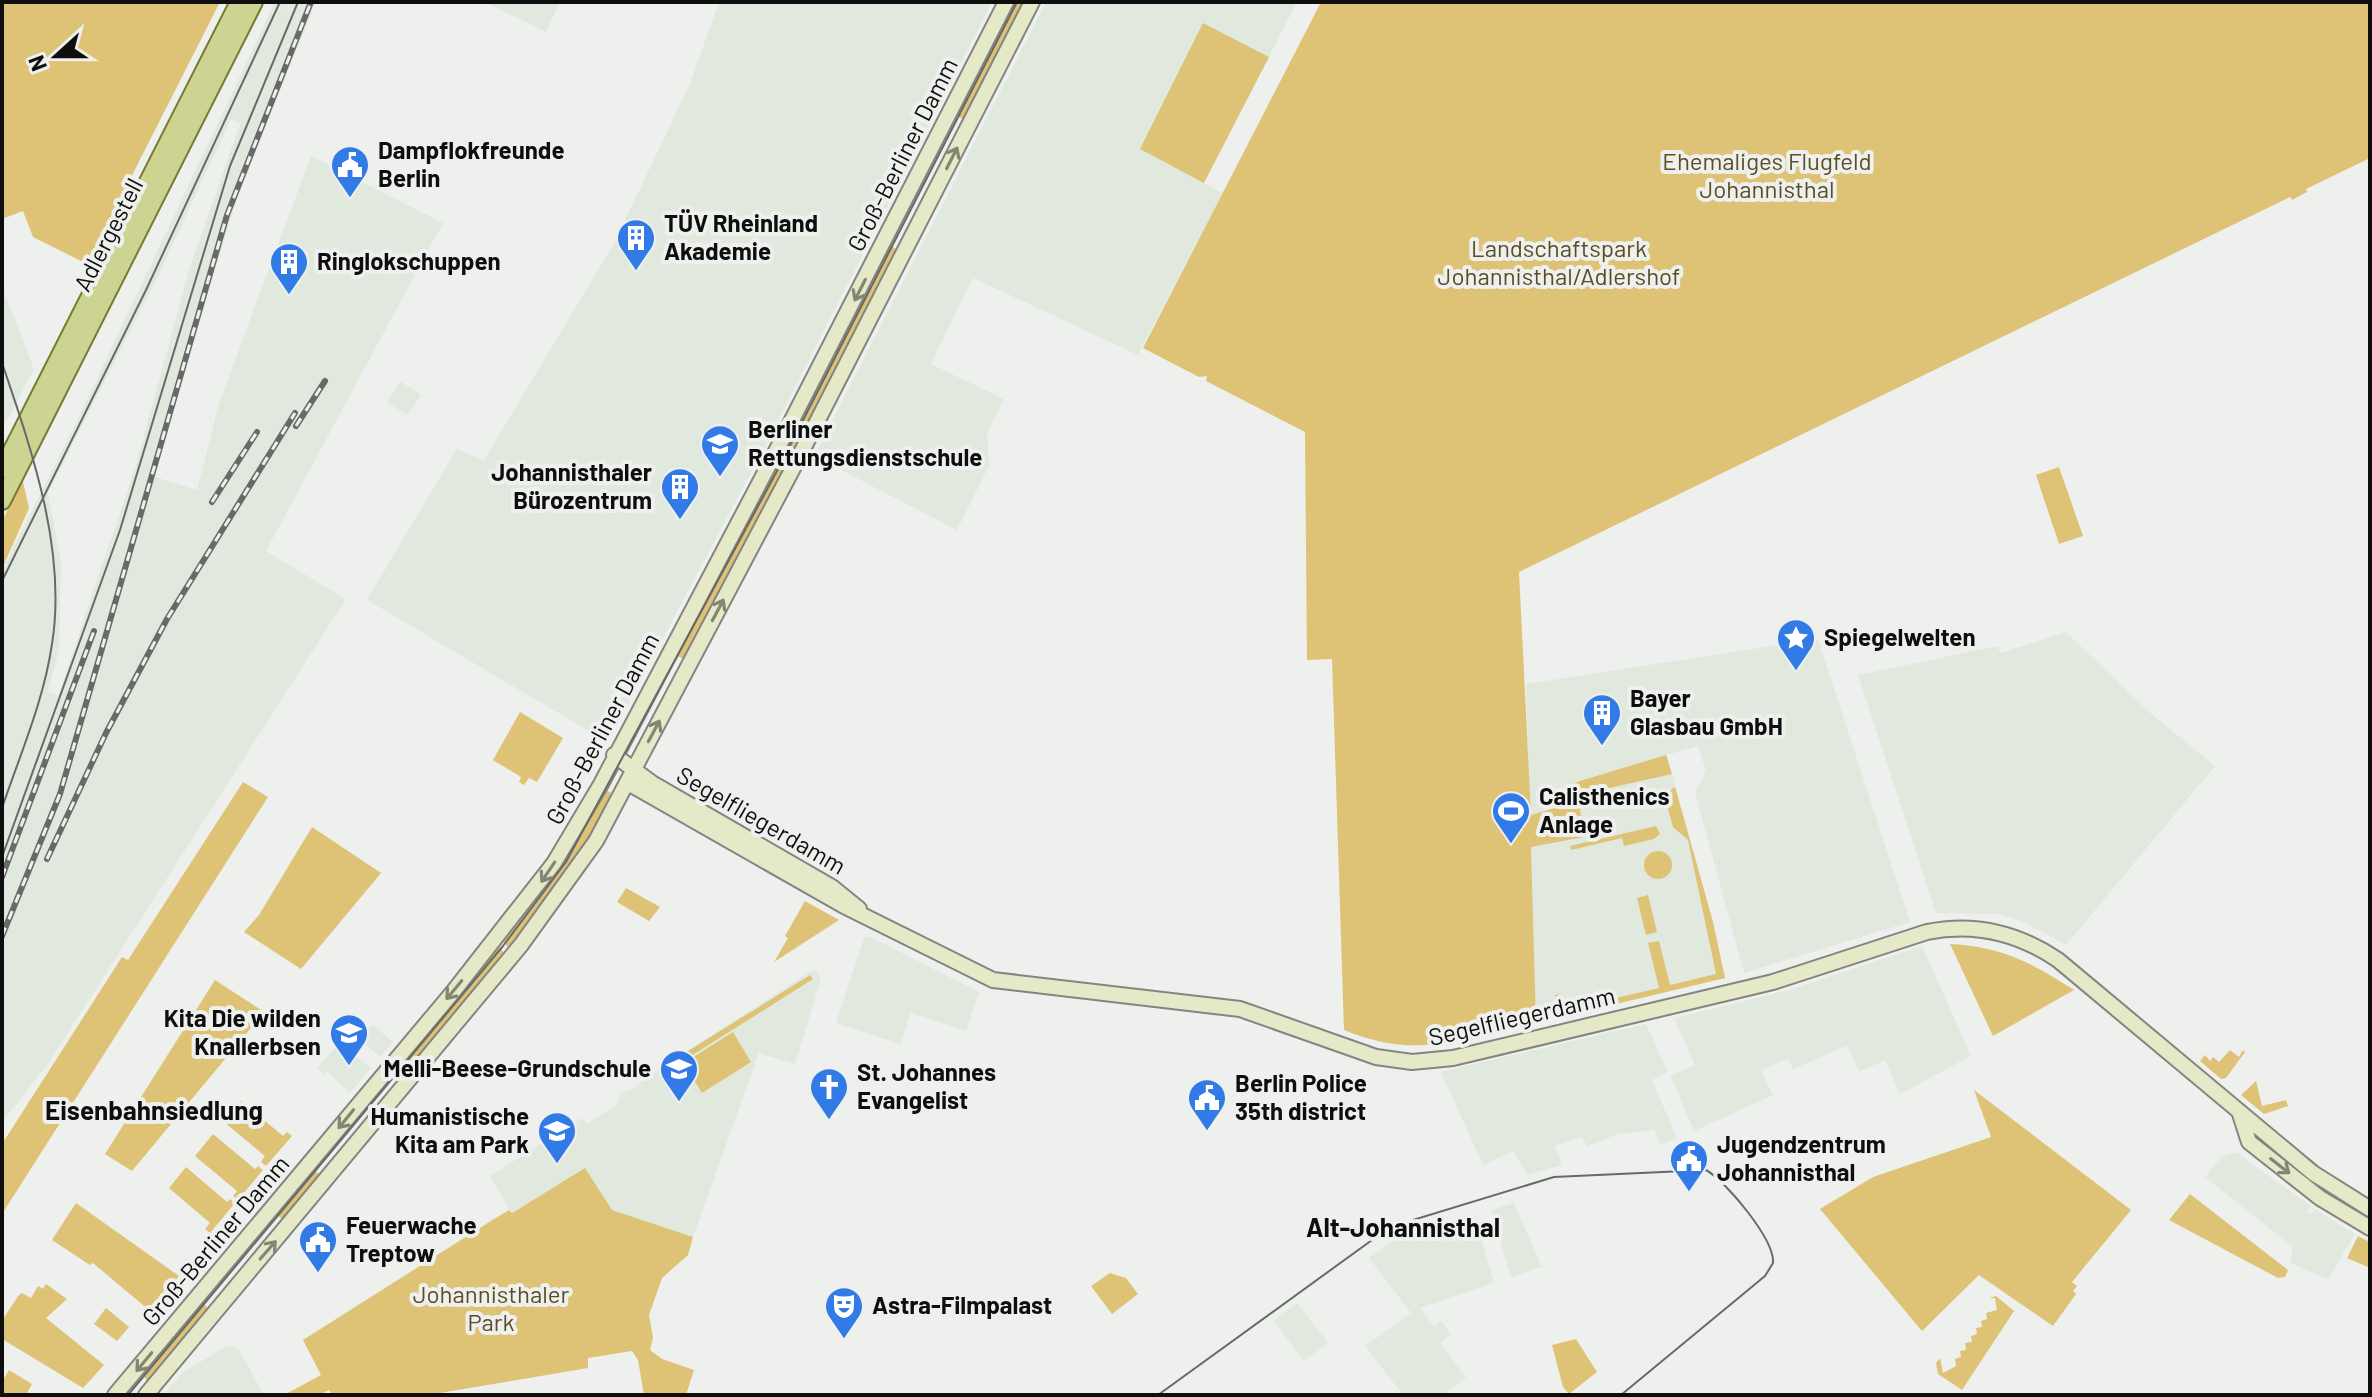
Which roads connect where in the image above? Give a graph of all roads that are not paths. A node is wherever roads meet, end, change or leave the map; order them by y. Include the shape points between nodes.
1 (239, 2) edge
2 (254, 2) edge
3 (1006, 2) edge
4 (1032, 2) edge
5 (2, 470) edge
6 (5, 495) edge
7 (614, 755) junction
8 (632, 777) junction
9 (2240, 1113) junction
10 (2370, 1209) edge
11 (2370, 1228) edge
12 (115, 1395) edge
13 (146, 1395) edge

1 - 5 main road, Adlergestell
2 - 6 main road, Adlergestell
3 -> 7 main road, Groß-Berliner Damm
8 -> 4 main road, Groß-Berliner Damm
7 - 8 main road
7 -> 12 main road, Groß-Berliner Damm via 569,839 523,906
8 - 9 main road, Segelfliegerdamm via 832,887 862,913 993,980 1240,1009 1401,1061 1453,1058 1707,998 1945,929 1993,930 2024,940 2094,988
13 -> 8 main road, Groß-Berliner Damm via 521,945 570,880
9 - 10 main road, Segelfliegerdamm via 2313,1173
9 -> 11 main road via 2249,1142

